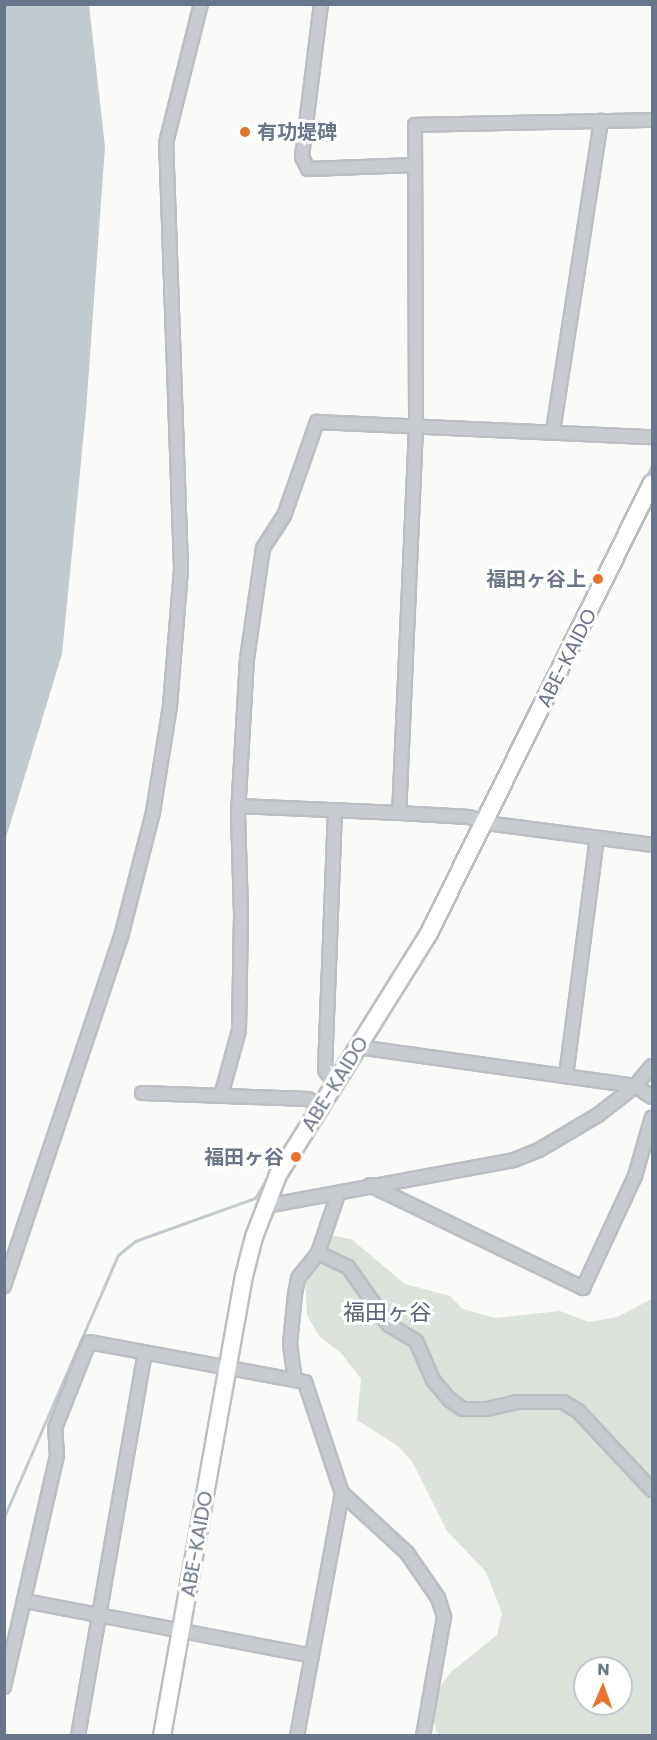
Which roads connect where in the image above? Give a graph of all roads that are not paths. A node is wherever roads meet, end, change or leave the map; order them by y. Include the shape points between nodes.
1 (201, 4) edge
2 (321, 4) edge
3 (652, 120) edge
4 (601, 121) junction
5 (415, 165) junction
6 (416, 427) junction
7 (553, 430) junction
8 (652, 437) edge
9 (652, 483) edge
10 (238, 806) junction
11 (335, 810) junction
12 (399, 813) junction
13 (486, 823) junction
14 (597, 838) junction
15 (652, 844) edge
16 (358, 1047) junction
17 (652, 1066) edge
18 (566, 1076) junction
19 (335, 1084) junction
20 (635, 1086) junction
21 (142, 1092) dead end
22 (221, 1096) junction
23 (652, 1097) edge
24 (321, 1107) junction
25 (652, 1117) edge
26 (370, 1185) junction
27 (338, 1194) junction
28 (266, 1206) junction
29 (318, 1253) junction
30 (4, 1286) edge
31 (145, 1353) junction
32 (229, 1368) junction
33 (295, 1380) junction
34 (652, 1490) edge
35 (342, 1493) junction
36 (25, 1601) junction
37 (100, 1613) junction
38 (181, 1630) junction
39 (312, 1656) junction
40 (4, 1687) edge
41 (78, 1736) edge
42 (162, 1736) edge
43 (297, 1736) edge
44 (423, 1736) edge

1 - 30 street via 166,143 181,568 170,706 153,812 121,937
2 - 5 street via 302,157 308,169
3 - 4 street
4 - 5 street via 415,125
4 - 7 street
5 - 6 street
6 - 7 street
6 - 10 street via 317,422 284,516 263,548 247,658
6 - 12 street
7 - 8 street
9 - 13 main road, ABE-KAIDO
10 - 11 street
10 - 22 street via 239,1029
11 - 12 street
11 - 19 street via 325,1070
12 - 13 street via 469,817
13 - 14 street
13 - 16 main road, ABE-KAIDO via 429,933
14 - 15 street
14 - 18 street
16 - 18 street
16 - 19 main road, ABE-KAIDO
17 - 20 street
18 - 20 street
19 - 24 main road, ABE-KAIDO
20 - 23 street
20 - 26 street via 575,1130 514,1160
21 - 22 street
22 - 24 street via 308,1100
24 - 28 main road, ABE-KAIDO via 278,1175
25 - 26 street via 635,1176 583,1288
26 - 27 street
27 - 28 street
27 - 29 street
28 - 32 main road, ABE-KAIDO via 244,1276
29 - 33 street via 298,1278 295,1294 290,1344
29 - 34 street via 348,1267 389,1325 416,1341 433,1380 450,1400 463,1409 487,1409 517,1402 563,1402 578,1411
31 - 32 street
31 - 36 street via 89,1342 55,1428 57,1455
31 - 37 street
32 - 33 street
32 - 38 main road, ABE-KAIDO
33 - 35 street via 305,1382
35 - 39 street
35 - 44 street via 407,1553 438,1598 444,1617
36 - 37 street
36 - 40 street
37 - 38 street
37 - 41 street
38 - 39 street
38 - 42 main road, ABE-KAIDO
39 - 43 street

